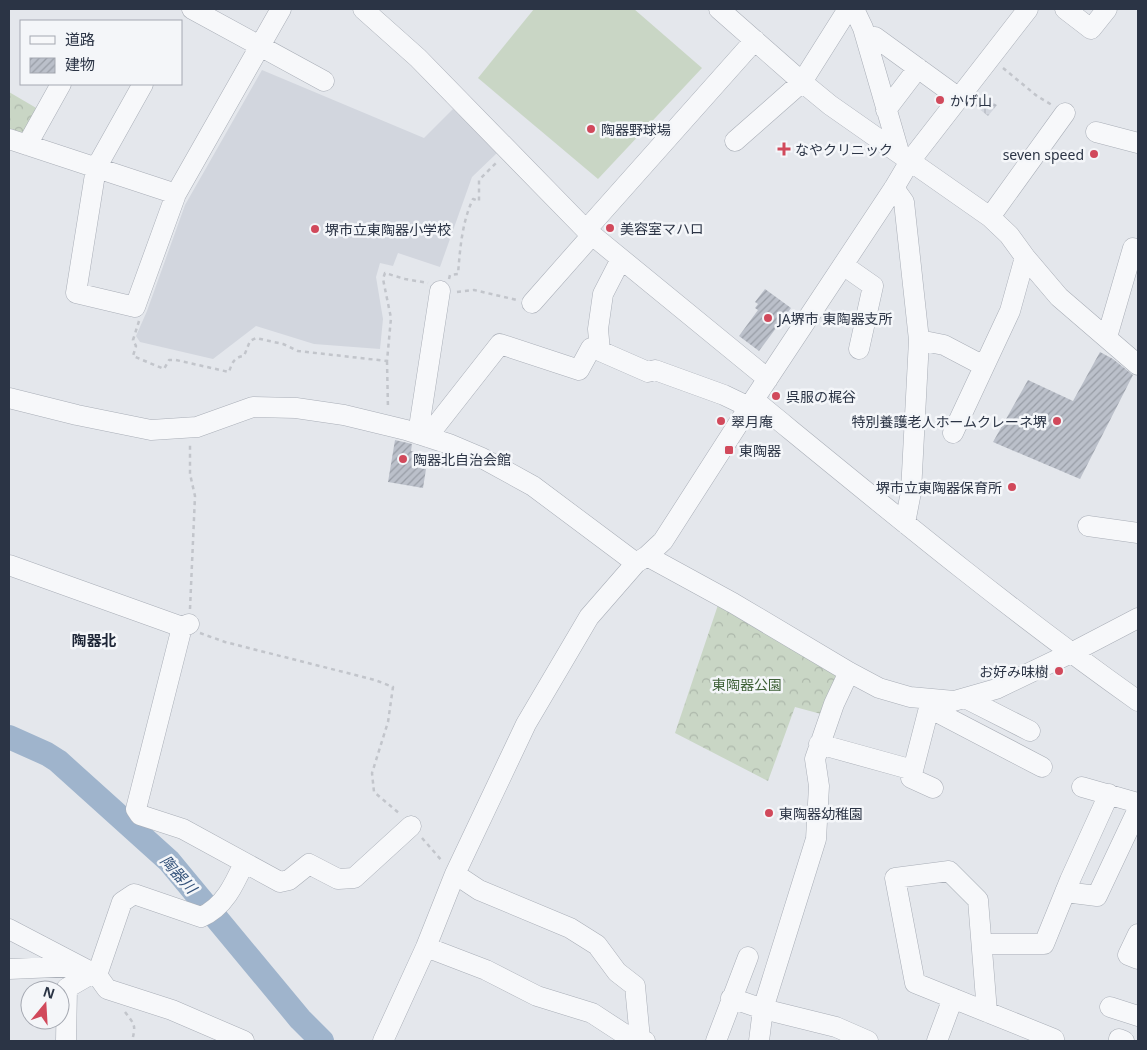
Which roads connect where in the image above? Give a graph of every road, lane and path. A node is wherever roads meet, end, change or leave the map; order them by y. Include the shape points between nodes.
1 (185, 9) edge
2 (192, 9) edge
3 (281, 9) edge
4 (363, 9) edge
5 (719, 9) edge
6 (848, 9) edge
7 (854, 9) edge
8 (1028, 9) edge
9 (1065, 9) edge
10 (1107, 9) edge
11 (179, 20) edge
12 (875, 37) dead end
13 (755, 40) junction
14 (260, 45) junction
15 (990, 58) junction
16 (918, 68) junction
17 (324, 81) dead end
18 (802, 82) junction
19 (60, 85) edge
20 (142, 85) edge
21 (959, 98) junction
22 (886, 110) junction
23 (1065, 113) joint
24 (1096, 132) dead end
25 (736, 141) dead end
26 (18, 142) edge
27 (1138, 143) edge
28 (509, 152) junction
29 (904, 156) junction
30 (96, 168) junction
31 (894, 188) junction
32 (176, 194) junction
33 (990, 218) junction
34 (589, 232) junction
35 (1133, 248) dead end
36 (1025, 257) junction
37 (622, 259) junction
38 (843, 266) junction
39 (440, 286) junction
40 (532, 303) joint
41 (140, 320) dead end
42 (1106, 337) junction
43 (919, 340) junction
44 (859, 349) dead end
45 (600, 351) junction
46 (387, 361) junction
47 (1138, 365) edge
48 (984, 366) junction
49 (768, 379) junction
50 (9, 398) edge
51 (752, 403) junction
52 (388, 426) junction
53 (190, 427) junction
54 (953, 434) dead end
55 (422, 435) junction
56 (905, 523) junction
57 (1088, 526) dead end
58 (1138, 534) edge
59 (642, 559) junction
60 (9, 565) edge
61 (1138, 618) edge
62 (186, 625) junction
63 (1071, 653) junction
64 (849, 672) junction
65 (965, 698) junction
66 (1138, 701) edge
67 (928, 703) junction
68 (1030, 731) dead end
69 (819, 744) junction
70 (1042, 766) dead end
71 (913, 770) junction
72 (1082, 787) dead end
73 (932, 788) dead end
74 (1109, 794) junction
75 (1138, 803) edge
76 (1138, 809) edge
77 (411, 826) junction
78 (244, 863) junction
79 (454, 874) junction
80 (1065, 892) junction
81 (9, 930) edge
82 (1138, 934) edge
83 (982, 944) junction
84 (426, 947) junction
85 (748, 957) dead end
86 (1138, 959) edge
87 (9, 969) edge
88 (90, 971) junction
89 (119, 993) junction
90 (731, 998) junction
91 (953, 998) junction
92 (1110, 1007) dead end
93 (763, 1009) junction
94 (987, 1012) junction
95 (1138, 1016) edge
96 (66, 1041) edge
97 (132, 1041) edge
98 (244, 1041) edge
99 (384, 1041) edge
100 (639, 1041) edge
101 (716, 1041) edge
102 (759, 1041) edge
103 (868, 1041) edge
104 (937, 1041) edge
105 (1053, 1041) edge

1 - 11 street
2 - 14 street
3 - 14 street
4 - 28 street via 418,58
5 - 13 street
6 - 18 street
7 - 22 street
8 - 15 street
9 - 10 street via 1091,29
12 - 16 street
13 - 18 street
13 - 34 street
14 - 17 street
14 - 32 street
15 - 21 street
15 - 23 path via 1037,96
16 - 21 street
16 - 22 street
18 - 25 street
18 - 29 street
19 - 26 street
20 - 30 street
21 - 29 street
22 - 29 street
23 - 33 street
24 - 27 street
26 - 30 street
28 - 34 street
28 - 39 path via 478,180 479,200 473,199 468,211 458,274 450,275
29 - 31 street
29 - 33 street
30 - 32 street
30 - 32 street via 76,293 135,307
31 - 38 street
31 - 43 street via 904,202
33 - 36 street via 1009,235
34 - 37 street
34 - 40 street
35 - 42 street
36 - 42 street via 1058,297
36 - 48 street via 1010,311
37 - 45 street via 603,294 598,329
37 - 49 street
38 - 44 street via 873,286
38 - 49 street
39 - 40 path
39 - 46 path via 385,273 383,279 391,318
39 - 55 street
41 - 46 path via 133,340 136,346 133,356 164,369 169,360 176,360 229,372 233,360 244,356 250,341 256,338 298,351
42 - 47 street
43 - 48 street via 944,344
43 - 56 street via 910,492
45 - 51 street via 648,372 655,370
45 - 55 street via 591,348 579,370 500,344
46 - 52 path
48 - 54 street
49 - 51 street
50 - 53 street via 151,430
51 - 56 street
51 - 59 street via 663,541
52 - 53 street via 325,412 253,406
52 - 55 street
53 - 62 path via 190,474 194,496
55 - 59 street via 482,458 533,486
56 - 63 street
57 - 58 street
59 - 64 street via 733,604
59 - 79 street via 589,618 526,724
60 - 62 street
61 - 63 street
62 - 77 path via 225,642 393,687 388,722 372,773 374,792
62 - 78 street via 136,810 140,815 183,829
63 - 65 street via 996,689
63 - 66 street
64 - 67 street via 879,688
64 - 69 street
65 - 67 street
65 - 68 street
67 - 70 street
67 - 71 street
69 - 71 street
69 - 93 street via 814,759 819,786 816,839
71 - 73 street via 911,778
72 - 74 street
74 - 75 street
74 - 80 street
76 - 80 street via 1097,896
77 - 78 street via 354,878 338,879 309,864 289,880 280,882
77 - 79 path
78 - 88 street via 233,887 213,910 201,917 134,894 122,902
79 - 84 street
79 - 100 street via 479,890 570,928 597,945 617,972 635,986
80 - 83 street via 1044,944
81 - 88 street
82 - 86 street via 1128,955
83 - 91 street via 978,900 949,871 895,878 915,983
83 - 94 street
84 - 99 street
84 - 100 street via 486,970 537,996 592,1013
85 - 90 street
87 - 88 street
88 - 89 street via 107,989
88 - 96 street via 66,988
89 - 97 path via 118,1002 136,1028
89 - 98 street via 172,1010
90 - 93 street
90 - 101 street
91 - 94 street
91 - 104 street
92 - 95 street
93 - 102 street
93 - 103 street via 836,1027
94 - 105 street

